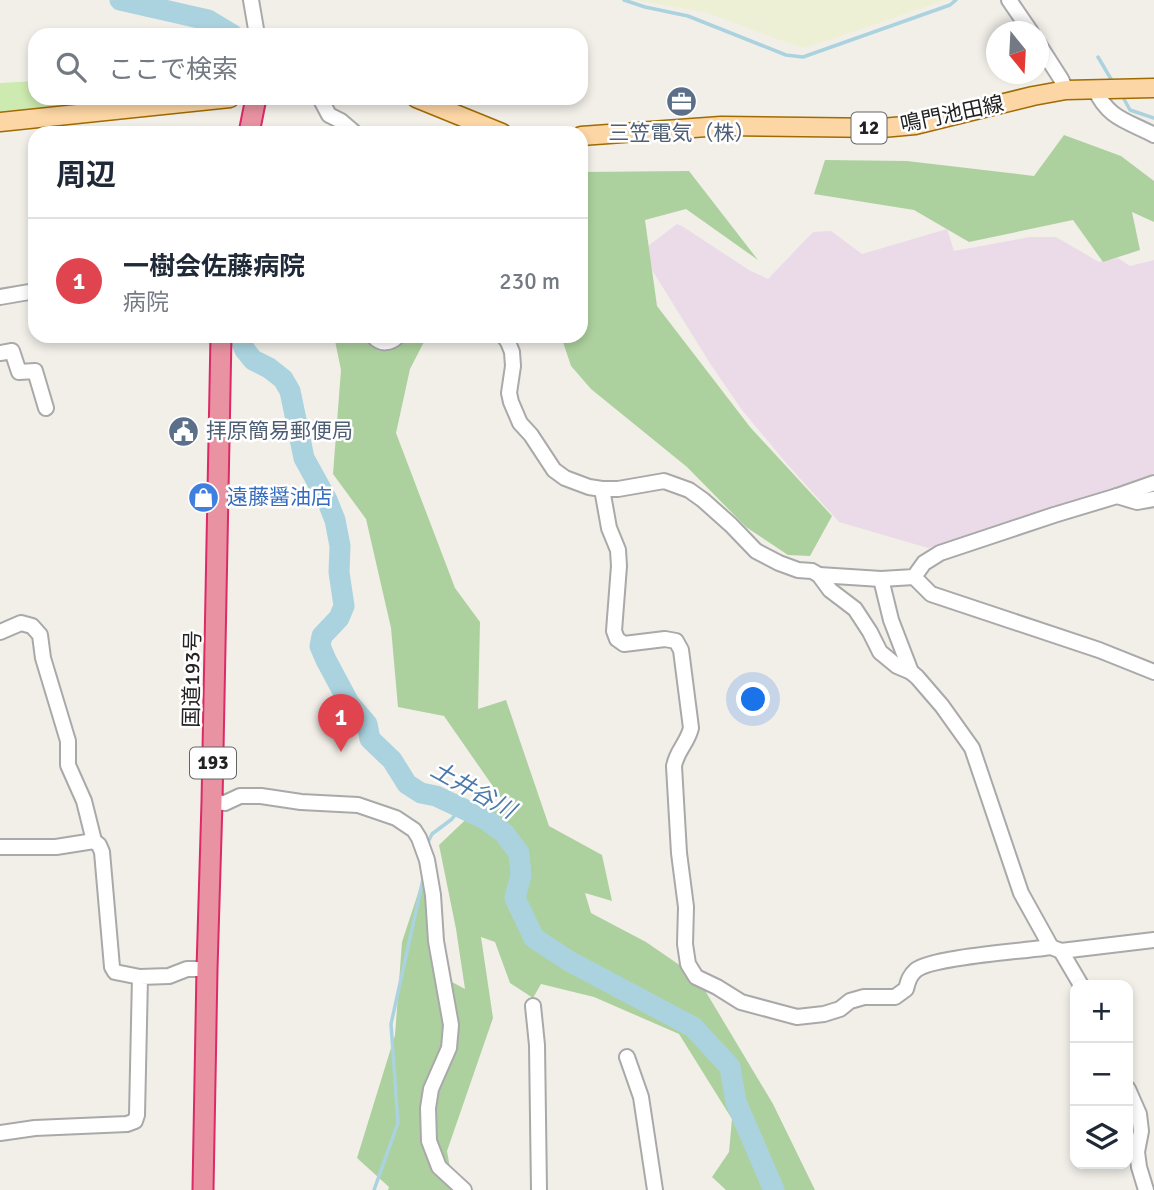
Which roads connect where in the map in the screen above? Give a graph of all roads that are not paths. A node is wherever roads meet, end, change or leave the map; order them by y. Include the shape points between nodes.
1 (251, 0) edge
2 (1009, 0) edge
3 (1023, 21) edge
4 (256, 28) edge
5 (1049, 60) edge
6 (1154, 88) edge
7 (1095, 89) junction
8 (1066, 90) junction
9 (163, 105) edge
10 (255, 105) edge
11 (324, 105) edge
12 (433, 105) edge
13 (0, 122) edge
14 (250, 126) edge
15 (347, 126) edge
16 (485, 126) edge
17 (1154, 135) edge
18 (588, 136) edge
19 (28, 292) edge
20 (0, 297) edge
21 (221, 343) edge
22 (508, 343) edge
23 (0, 353) edge
24 (46, 408) dead end
25 (1154, 483) edge
26 (602, 489) junction
27 (1117, 496) junction
28 (1154, 499) edge
29 (819, 575) junction
30 (914, 577) junction
31 (881, 579) junction
32 (0, 632) edge
33 (911, 672) junction
34 (1154, 672) edge
35 (212, 802) junction
36 (94, 841) junction
37 (0, 847) edge
38 (1154, 940) edge
39 (1056, 949) junction
40 (207, 969) junction
41 (140, 977) junction
42 (1078, 980) edge
43 (533, 1006) dead end
44 (627, 1057) dead end
45 (1133, 1100) edge
46 (0, 1133) edge
47 (203, 1190) edge
48 (464, 1190) edge
49 (539, 1190) edge
50 (655, 1190) edge
51 (1146, 1190) edge

1 - 4 street
2 - 3 street
5 - 8 street
6 - 7 main road, 鳴門池田線 / 12
7 - 8 main road, 鳴門池田線 / 12
7 - 17 street via 1100,102 1115,116
8 - 18 main road, 鳴門池田線 / 12 via 904,126 721,126
9 - 13 main road
10 - 14 highway
11 - 15 street via 329,115
12 - 16 main road
19 - 20 street
21 - 35 highway, 国道193号 / 193
22 - 26 street via 513,366 509,393 520,423 554,470
23 - 24 street via 12,351 19,372 35,371
25 - 27 street
26 - 29 street via 664,481 676,484 703,500 756,551
26 - 39 street via 618,550 617,639 625,644 665,639 676,641 681,650 691,728 674,766 685,944 696,977 741,1002 797,1017 824,1014 864,997 895,997 906,989 917,969 933,964
27 - 28 street via 1137,502
27 - 30 street via 940,553 924,563
29 - 31 street
29 - 33 street via 855,609 880,652
30 - 31 street
30 - 34 street via 931,594
31 - 33 street
32 - 36 street via 21,623 40,635 68,741 68,765
33 - 39 street via 972,748 1021,893
35 - 40 highway, 国道193号 / 193
35 - 48 street via 261,796 358,805 396,818 414,830 433,895 451,1025 449,1048 431,1089 429,1141 439,1167
36 - 37 street via 56,847
36 - 41 street via 102,852 112,967 115,972
38 - 39 street
39 - 42 street
40 - 41 street
40 - 47 highway, 国道193号 / 193
41 - 46 street via 135,1121
43 - 49 street
44 - 50 street via 641,1097
45 - 51 street via 1139,1114 1137,1152

